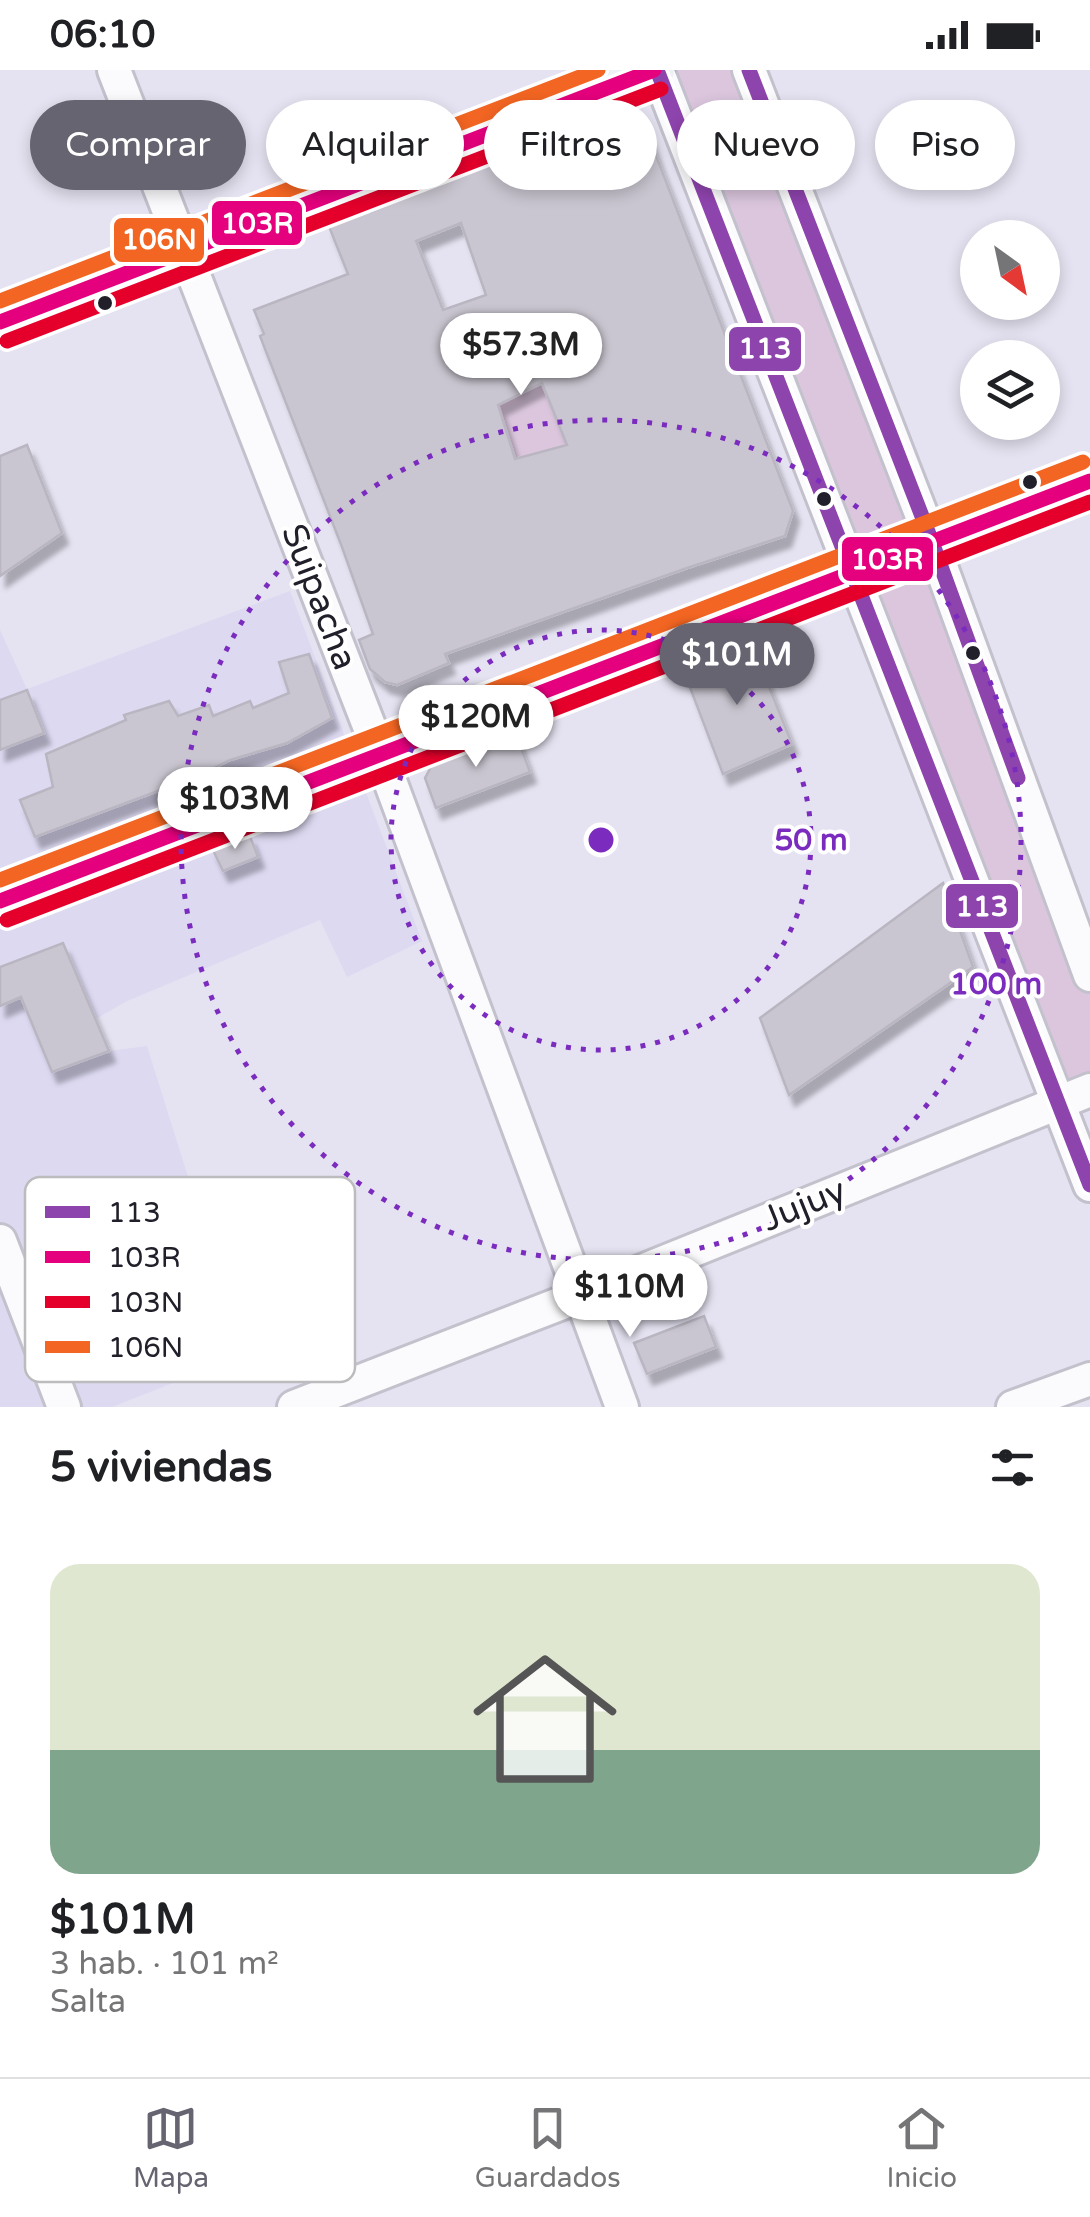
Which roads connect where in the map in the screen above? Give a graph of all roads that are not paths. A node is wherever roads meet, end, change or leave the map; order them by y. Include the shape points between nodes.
1 (114, 70) edge
2 (656, 70) edge
3 (748, 70) edge
4 (184, 251) junction
5 (0, 322) edge
6 (1090, 481) edge
7 (932, 542) junction
8 (852, 572) junction
9 (380, 754) junction
10 (0, 901) edge
11 (1090, 975) edge
12 (1090, 1090) edge
13 (1058, 1103) junction
14 (1090, 1185) edge
15 (0, 1241) edge
16 (580, 1296) junction
17 (25, 1306) edge
18 (1090, 1379) edge
19 (54, 1382) edge
20 (64, 1407) edge
21 (294, 1407) edge
22 (622, 1407) edge
23 (1013, 1407) edge

1 - 4 street, Suipacha
2 - 4 main road
2 - 8 street
3 - 7 street
4 - 5 main road
4 - 9 street, Suipacha
6 - 7 main road
7 - 8 main road
7 - 11 street
8 - 9 main road
8 - 13 street
9 - 10 main road
9 - 16 street, Suipacha
12 - 13 street, Jujuy
13 - 14 street
13 - 16 street, Jujuy
15 - 17 street
16 - 21 street, Jujuy
16 - 22 street, Suipacha
18 - 23 street
19 - 20 street

